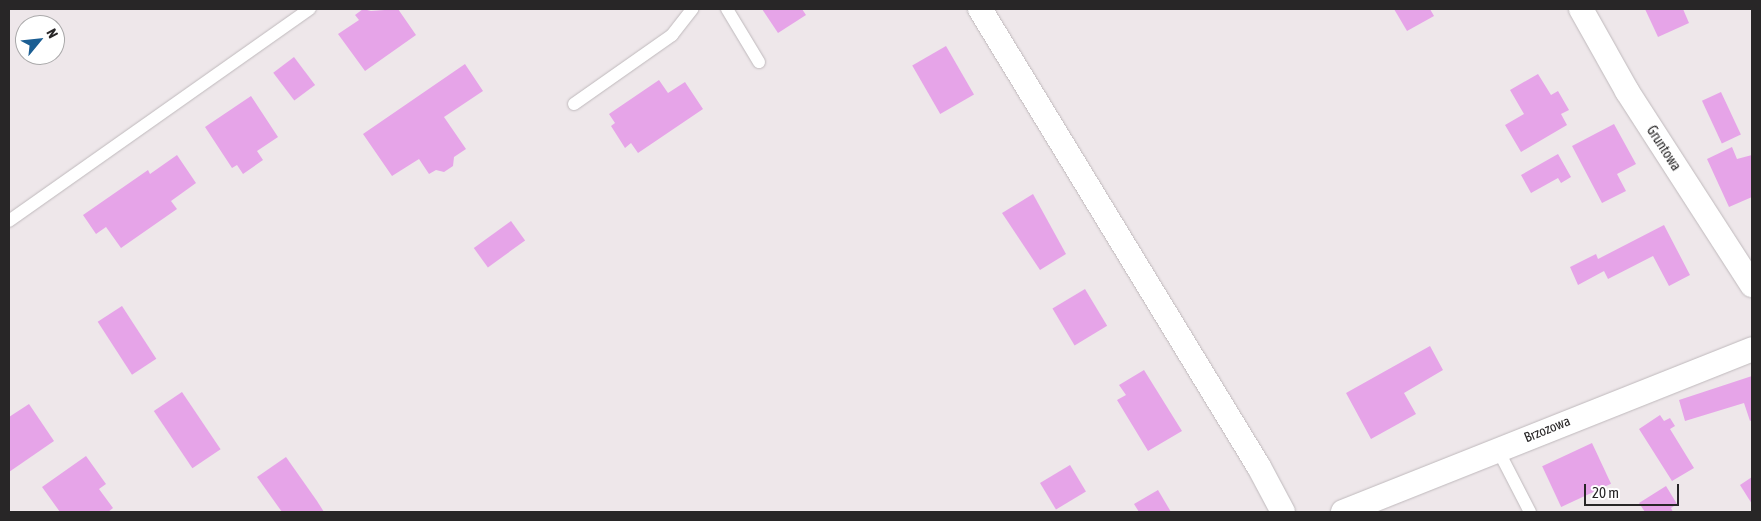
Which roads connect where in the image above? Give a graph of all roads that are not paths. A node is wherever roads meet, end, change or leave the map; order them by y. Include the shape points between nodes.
1 (310, 9) edge
2 (692, 9) edge
3 (727, 9) edge
4 (980, 9) edge
5 (1581, 9) edge
6 (759, 62) dead end
7 (574, 104) dead end
8 (9, 221) edge
9 (1752, 285) edge
10 (1752, 349) edge
11 (1498, 450) junction
12 (1282, 512) edge
13 (1344, 512) edge
14 (1530, 512) edge

1 - 8 lane
2 - 7 lane via 672,36
3 - 6 lane
4 - 12 street via 1259,467
5 - 9 street, Gruntowa via 1627,91
10 - 11 street, Brzozowa
11 - 13 street, Brzozowa
11 - 14 lane

